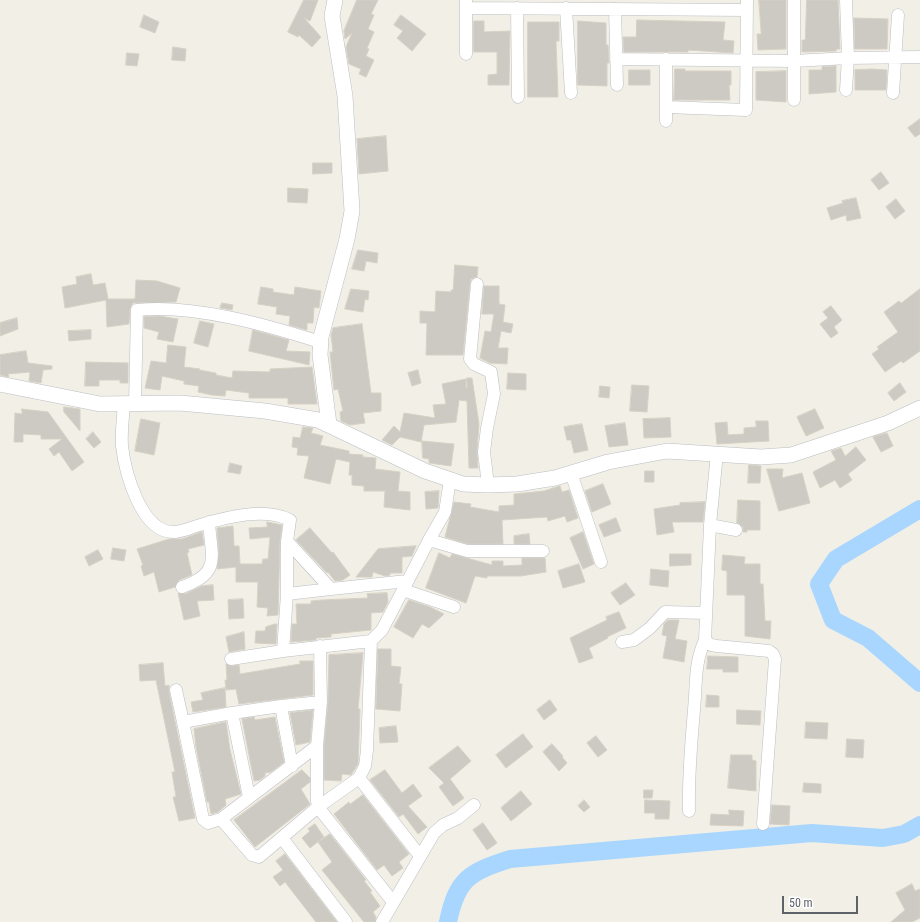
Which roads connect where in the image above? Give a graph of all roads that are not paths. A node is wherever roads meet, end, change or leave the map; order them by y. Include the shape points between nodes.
1 (335, 0) edge
2 (794, 0) edge
3 (846, 0) edge
4 (466, 4) edge
5 (747, 5) edge
6 (517, 8) junction
7 (566, 8) junction
8 (615, 9) junction
9 (898, 15) dead end
10 (466, 54) dead end
11 (896, 57) junction
12 (920, 57) edge
13 (848, 58) junction
14 (666, 59) junction
15 (616, 60) junction
16 (745, 60) junction
17 (794, 61) junction
18 (617, 85) dead end
19 (846, 90) dead end
20 (571, 92) dead end
21 (893, 93) dead end
22 (518, 97) dead end
23 (794, 100) dead end
24 (666, 107) junction
25 (666, 121) dead end
26 (477, 284) dead end
27 (320, 342) junction
28 (0, 384) edge
29 (129, 404) junction
30 (920, 408) edge
31 (329, 424) junction
32 (717, 453) junction
33 (571, 473) junction
34 (450, 480) junction
35 (488, 485) junction
36 (209, 522) junction
37 (710, 525) junction
38 (736, 530) dead end
39 (429, 540) junction
40 (287, 541) junction
41 (543, 551) dead end
42 (601, 562) dead end
43 (405, 585) junction
44 (182, 587) dead end
45 (331, 589) junction
46 (287, 594) junction
47 (454, 607) dead end
48 (706, 613) junction
49 (705, 640) junction
50 (371, 641) junction
51 (622, 642) dead end
52 (320, 646) junction
53 (283, 651) junction
54 (231, 659) dead end
55 (176, 690) dead end
56 (321, 702) junction
57 (281, 706) junction
58 (232, 713) junction
59 (184, 722) junction
60 (317, 746) junction
61 (292, 766) junction
62 (359, 778) junction
63 (249, 797) junction
64 (474, 805) dead end
65 (318, 807) junction
66 (690, 811) dead end
67 (222, 819) junction
68 (763, 824) dead end
69 (282, 838) junction
70 (420, 856) junction
71 (393, 902) junction
72 (346, 922) edge
73 (382, 922) edge

1 - 27 street via 332,16 345,96 352,211
2 - 17 street
3 - 13 street
4 - 6 street
4 - 10 street
5 - 8 street
5 - 16 street
6 - 7 street
6 - 22 street
7 - 8 street
7 - 20 street
8 - 15 street
9 - 11 street
11 - 12 street
11 - 13 street
11 - 21 street
13 - 17 street
13 - 19 street
14 - 15 street
14 - 16 street
14 - 24 street
15 - 18 street
16 - 17 street
16 - 24 street via 746,110
17 - 23 street
24 - 25 street
26 - 35 street via 470,359 474,364 491,372 494,394 485,441
27 - 29 street via 272,328 178,309 137,310
27 - 31 street
28 - 29 street via 100,404
29 - 31 street via 180,403 227,407
29 - 36 street via 122,446 131,490 146,514 158,527 174,532
30 - 32 street via 888,423 791,455 761,457
31 - 34 street via 379,450
32 - 33 street via 667,451 608,462
32 - 37 street
33 - 35 street via 517,484
33 - 42 street
34 - 35 street via 463,484
34 - 39 street via 444,512
36 - 40 street via 265,513 280,515 290,520
36 - 44 street via 212,566 195,582
37 - 38 street
37 - 48 street
39 - 41 street via 467,551
39 - 43 street
40 - 45 street
40 - 46 street
43 - 45 street
43 - 47 street
43 - 50 street via 382,630
45 - 46 street
46 - 53 street
48 - 49 street
48 - 51 street via 665,612 655,624 634,640
49 - 66 street via 698,656 696,672 689,758
49 - 68 street via 716,646 769,651 775,659
50 - 52 street
50 - 62 street via 367,750 365,766
52 - 53 street
52 - 56 street
53 - 54 street
55 - 59 street
56 - 57 street
56 - 60 street
57 - 58 street
57 - 61 street
58 - 59 street
58 - 63 street
59 - 67 street via 203,820 208,823
60 - 61 street
60 - 65 street
61 - 63 street
62 - 65 street
62 - 70 street
63 - 67 street
64 - 70 street via 434,833
65 - 69 street
65 - 71 street
67 - 69 street via 256,857
69 - 72 street
70 - 71 street
71 - 73 street

